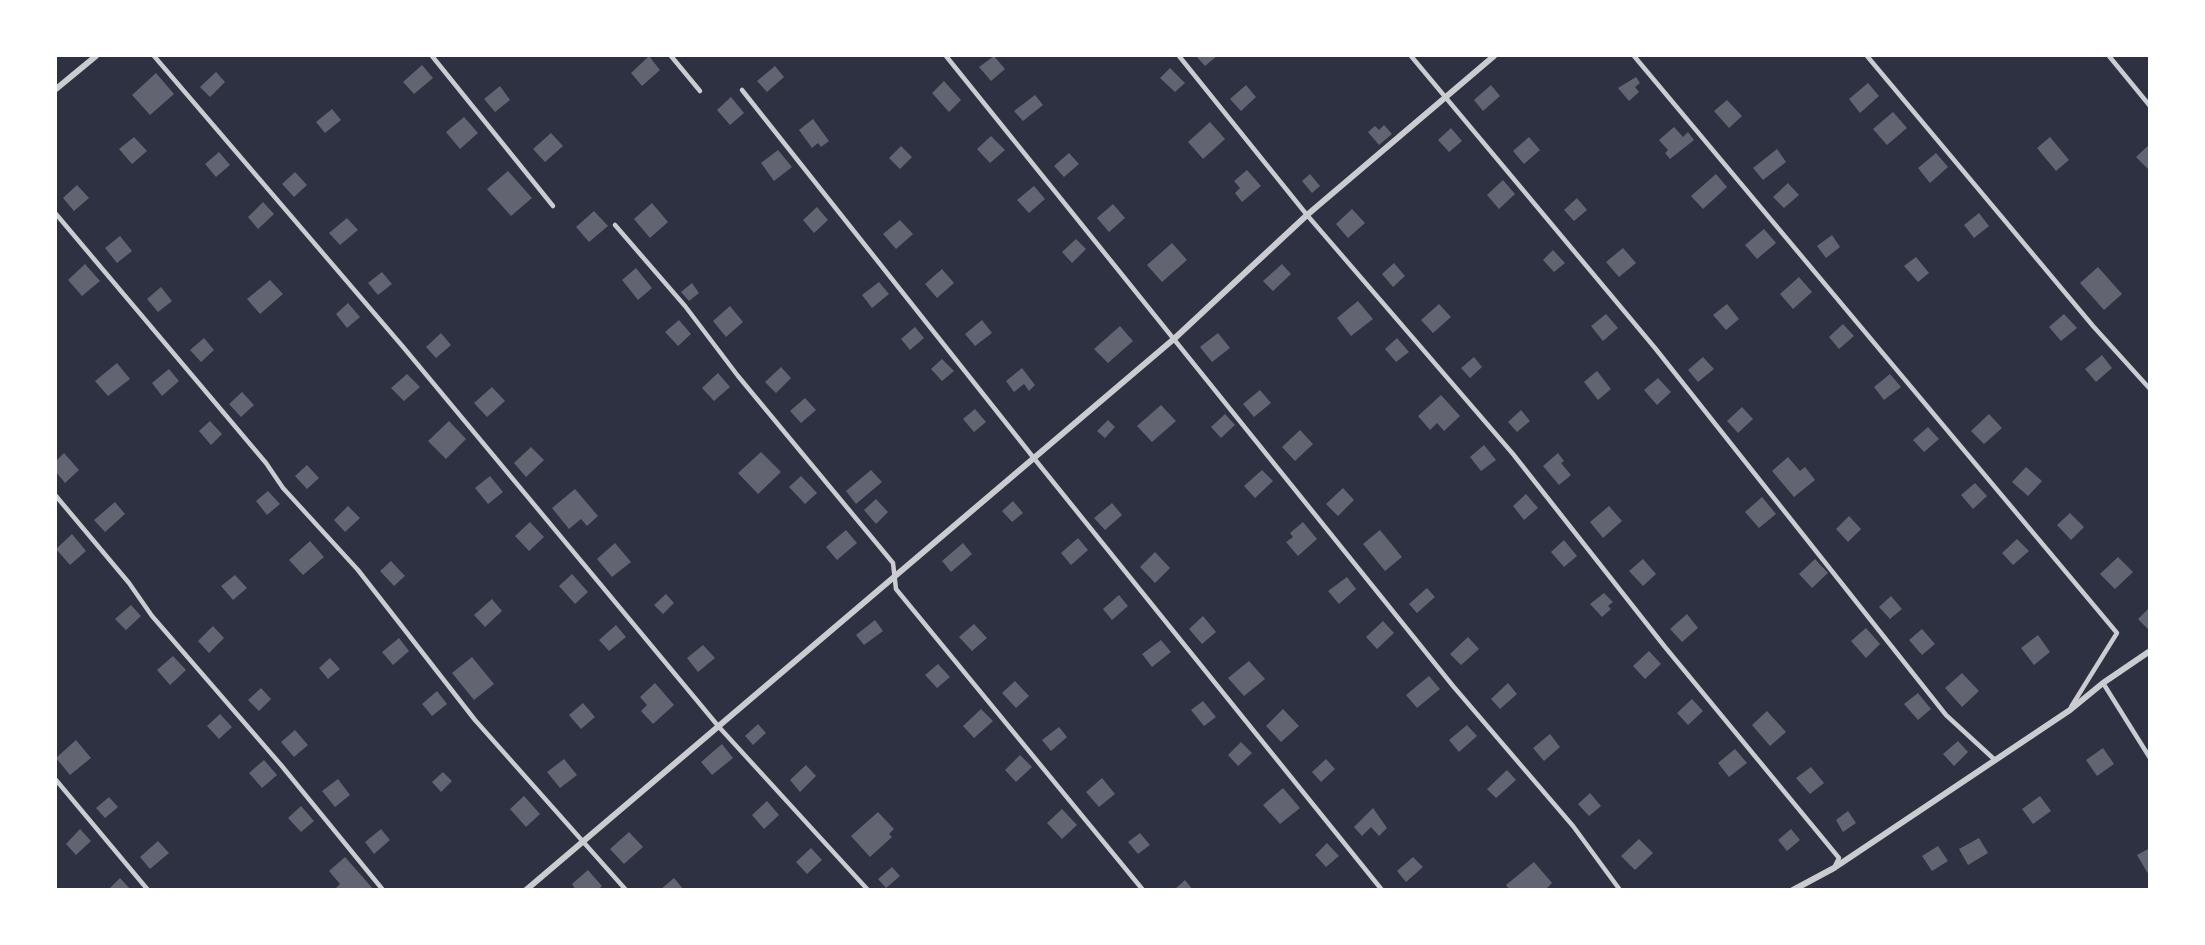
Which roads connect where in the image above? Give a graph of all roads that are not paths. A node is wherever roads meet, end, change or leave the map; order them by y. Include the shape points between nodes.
1 (96, 56) edge
2 (154, 56) edge
3 (432, 56) edge
4 (670, 56) edge
5 (946, 56) edge
6 (1179, 56) edge
7 (1411, 56) edge
8 (1494, 56) edge
9 (1634, 56) edge
10 (1867, 56) edge
11 (2109, 56) edge
12 (56, 89) edge
13 (742, 90) dead end
14 (700, 91) dead end
15 (1446, 96) junction
16 (2150, 106) edge
17 (553, 206) dead end
18 (56, 214) edge
19 (1307, 215) junction
20 (615, 225) dead end
21 (1175, 338) junction
22 (2150, 389) edge
23 (1033, 457) junction
24 (56, 496) edge
25 (895, 576) junction
26 (2150, 651) edge
27 (2103, 683) junction
28 (2070, 710) junction
29 (719, 727) junction
30 (2150, 758) edge
31 (1995, 760) junction
32 (56, 780) edge
33 (582, 842) junction
34 (1834, 868) junction
35 (148, 890) edge
36 (383, 890) edge
37 (526, 890) edge
38 (626, 890) edge
39 (867, 890) edge
40 (1143, 890) edge
41 (1382, 890) edge
42 (1620, 890) edge
43 (1793, 890) edge

1 - 12 street
2 - 29 lane via 404,348
3 - 17 lane
4 - 14 lane
5 - 21 lane
6 - 19 lane
7 - 15 lane
8 - 15 street
9 - 28 lane via 2117,633
10 - 22 lane
11 - 16 lane
13 - 23 lane
15 - 19 street
15 - 31 lane via 1655,348 1946,715
18 - 33 lane via 283,488 358,570 475,720
19 - 21 street
19 - 34 lane via 1513,454 1794,802 1839,858
20 - 25 lane via 893,563
21 - 23 street
21 - 42 lane via 1453,686 1573,826
23 - 25 street
23 - 41 lane
24 - 36 lane
25 - 29 street
25 - 40 lane via 896,589
26 - 27 street
27 - 28 street
27 - 30 lane
28 - 31 street
29 - 33 street
29 - 39 lane
31 - 34 street
32 - 35 lane
33 - 37 street
33 - 38 lane
34 - 43 street

